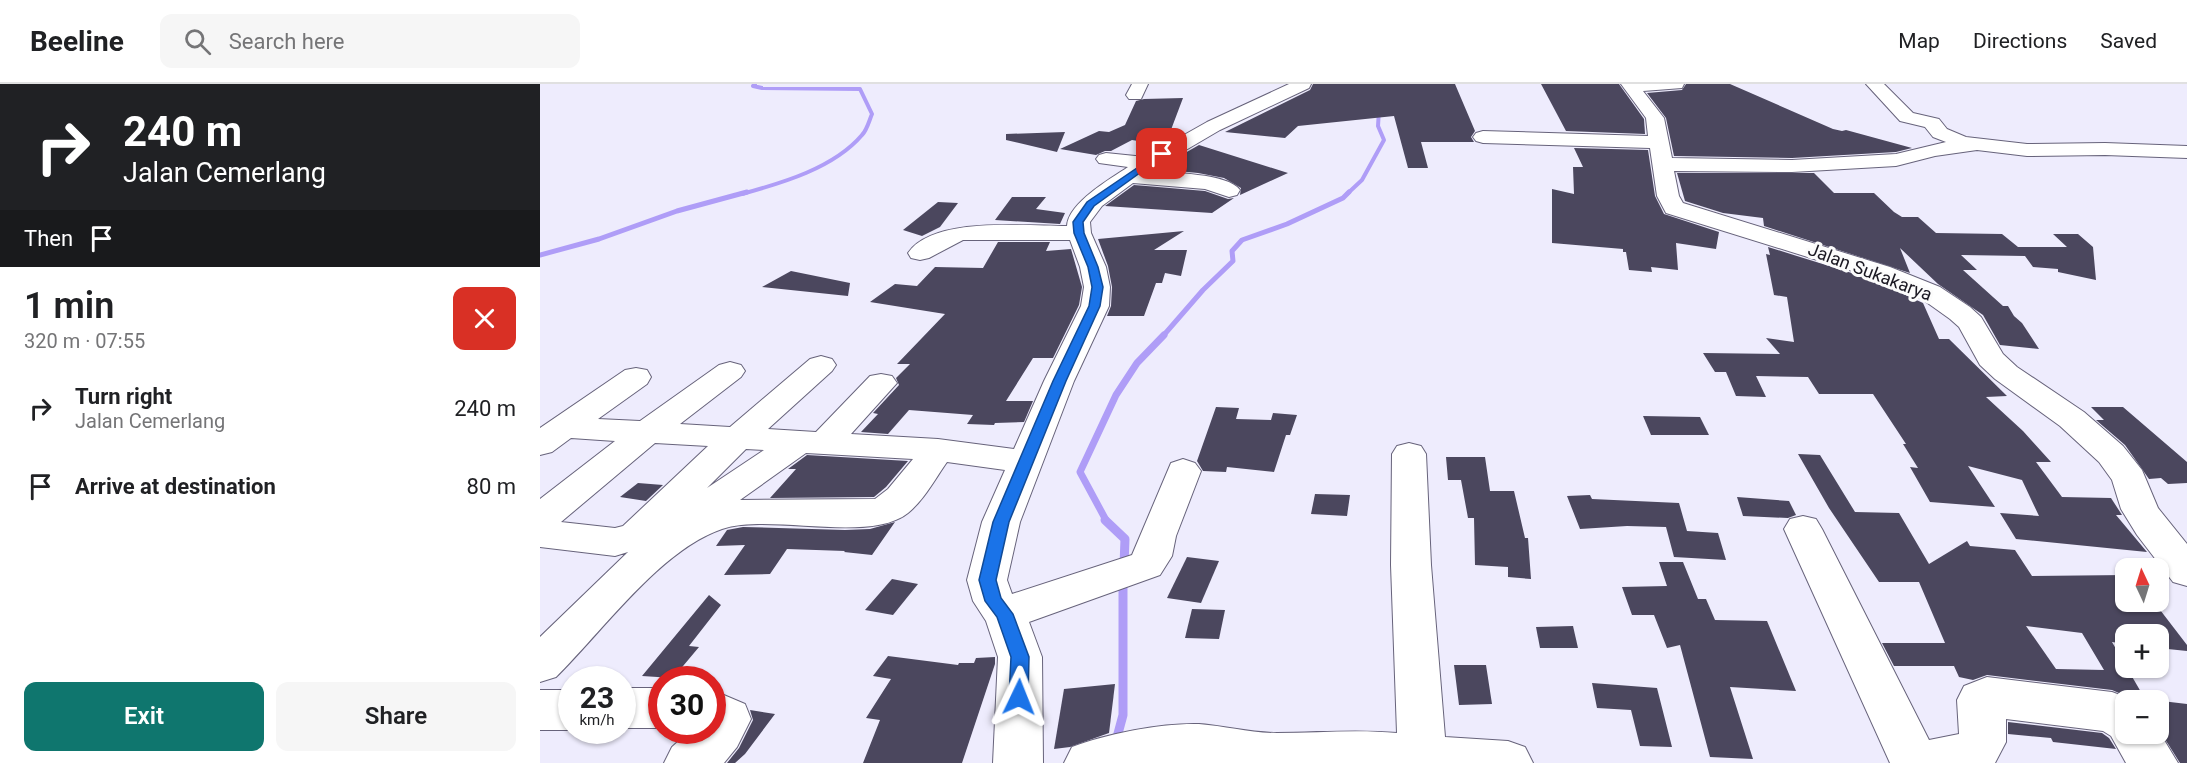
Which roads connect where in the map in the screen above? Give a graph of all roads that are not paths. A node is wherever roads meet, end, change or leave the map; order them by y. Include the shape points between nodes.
1 (1303, 84) edge
2 (1676, 84) edge
3 (1874, 84) edge
4 (1630, 85) edge
5 (1483, 137) dead end
6 (1973, 145) junction
7 (2187, 152) edge
8 (1661, 153) junction
9 (1128, 166) junction
10 (1228, 190) dead end
11 (1079, 233) junction
12 (920, 253) dead end
13 (821, 365) dead end
14 (730, 371) dead end
15 (636, 377) dead end
16 (881, 383) dead end
17 (646, 433) junction
18 (552, 436) edge
19 (736, 439) junction
20 (812, 442) junction
21 (938, 450) junction
22 (1409, 454) dead end
23 (1026, 462) junction
24 (1182, 471) dead end
25 (540, 519) edge
26 (1803, 529) dead end
27 (540, 533) edge
28 (636, 536) junction
29 (2187, 571) edge
30 (1005, 614) junction
31 (540, 664) edge
32 (540, 710) edge
33 (558, 710) edge
34 (2115, 714) edge
35 (710, 744) edge
36 (2141, 744) edge
37 (1422, 758) junction
38 (689, 763) edge
39 (1018, 763) edge
40 (1089, 763) edge
41 (1508, 763) edge
42 (1916, 763) edge
43 (2153, 763) edge

1 - 9 street
2 - 4 street
3 - 6 street via 1907,117 1932,123 1945,136
4 - 8 street, Jalan Sukakarya via 1655,118
5 - 8 street
6 - 7 street via 2027,150
6 - 8 street via 1896,160 1791,166 1729,167
8 - 29 street, Jalan Sukakarya via 1669,201 1677,210 1898,279 1931,293 1960,313 1971,323 1991,359 2072,419 2111,454 2128,478 2150,526
9 - 10 street
9 - 11 street via 1083,213 1078,222
11 - 12 street via 962,233
11 - 23 street via 1093,267 1095,306
13 - 19 street
14 - 17 street
15 - 18 street
16 - 20 street
17 - 18 street
17 - 19 street
17 - 25 street
19 - 20 street
19 - 28 street
20 - 21 street
20 - 28 street via 693,516
21 - 23 street
21 - 31 street via 898,502 887,509 836,514 728,515 697,525 619,582
22 - 37 street
23 - 30 street via 1001,522 987,580 994,601
24 - 30 street via 1146,565
26 - 42 street
27 - 28 street via 615,542
30 - 39 street via 1020,657
32 - 33 street
34 - 42 street via 1986,697 1980,700 1985,732 1975,752
35 - 38 street
36 - 43 street
37 - 40 street via 1377,753 1274,755 1197,746 1138,752
37 - 41 street

